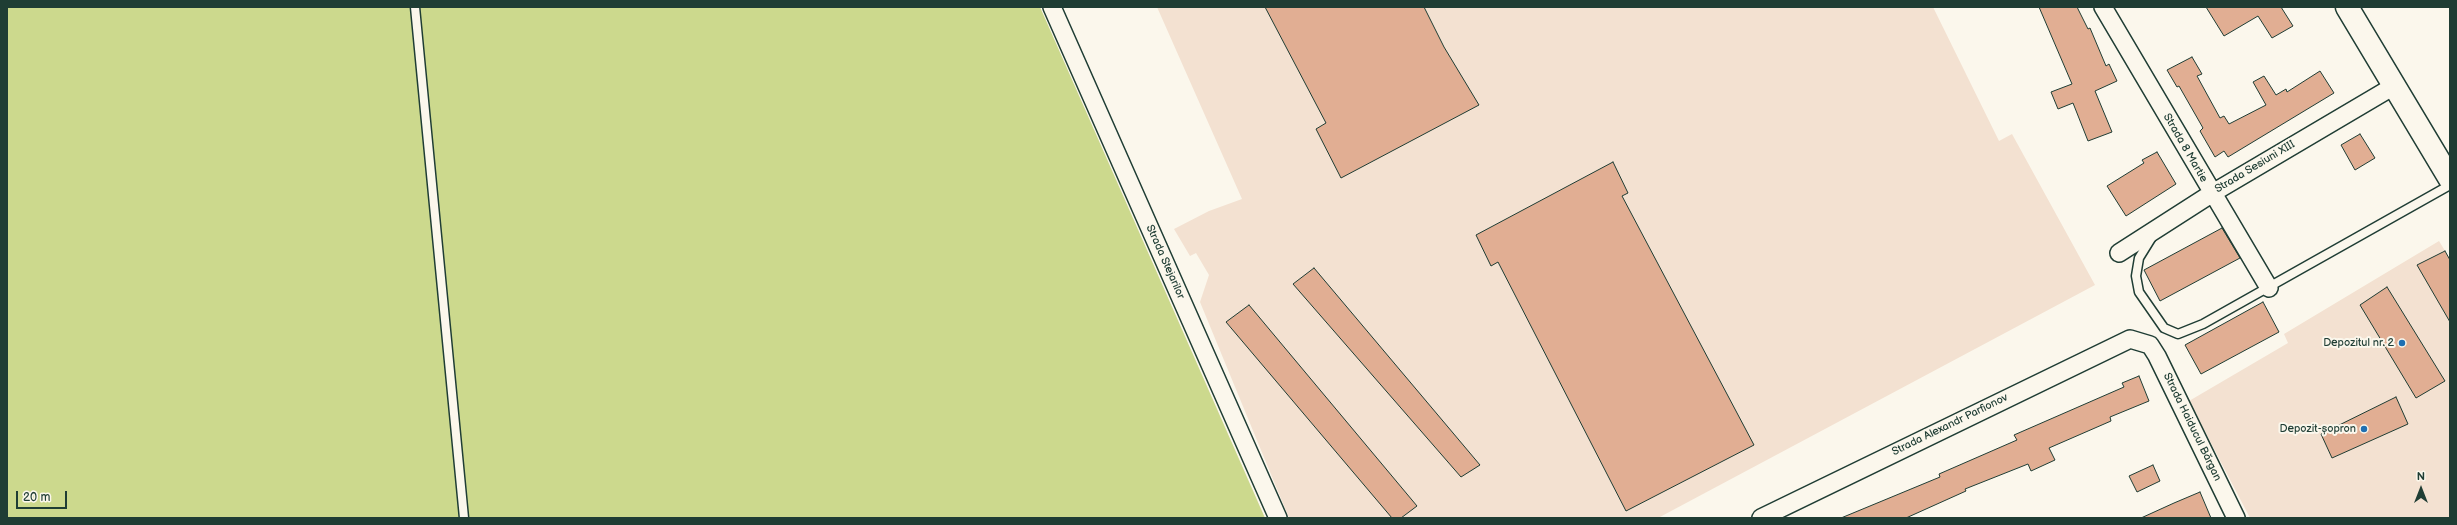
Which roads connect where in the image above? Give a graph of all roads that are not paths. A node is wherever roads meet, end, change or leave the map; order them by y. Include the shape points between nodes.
1 (416, 7) edge
2 (1052, 7) edge
3 (2103, 7) edge
4 (2347, 7) edge
5 (2394, 86) junction
6 (2450, 179) edge
7 (2450, 185) edge
8 (2211, 194) junction
9 (2159, 227) junction
10 (2119, 253) dead end
11 (2269, 288) junction
12 (2141, 342) joint
13 (464, 518) edge
14 (1278, 518) edge
15 (1761, 518) edge
16 (2236, 518) edge

1 - 13 lane
2 - 14 street, Strada Stejarilor
3 - 8 street, Strada 8 Martie
4 - 5 main road
5 - 6 main road
5 - 8 street, Strada Sesiuni XIII
7 - 11 lane
8 - 9 street, Strada Sesiuni XIII
8 - 11 street, Strada 8 Martie
9 - 10 street, Strada Sesiuni XIII
9 - 11 lane via 2139,258 2136,276 2139,292 2164,328 2178,334 2190,330
12 - 15 street, Strada Alexandr Parfionov via 2130,339 2118,343
12 - 16 street, Strada Haiducul Bărgan via 2150,345 2157,356

